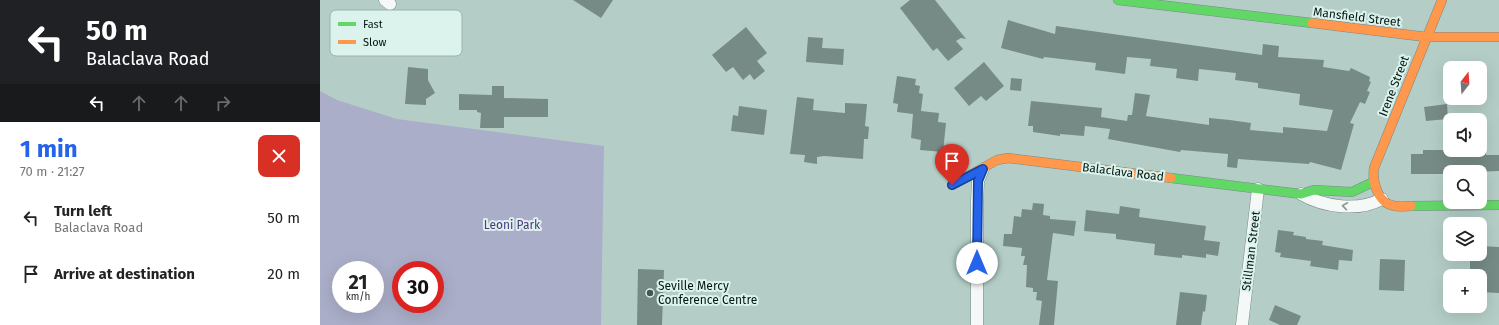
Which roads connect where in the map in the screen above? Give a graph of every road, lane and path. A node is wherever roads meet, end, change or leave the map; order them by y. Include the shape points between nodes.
1 (1118, 0) edge
2 (1442, 0) edge
3 (1426, 37) junction
4 (1499, 37) edge
5 (983, 169) junction
6 (1373, 182) junction
7 (952, 185) dead end
8 (1258, 189) junction
9 (1301, 194) junction
10 (1382, 199) junction
11 (1499, 205) edge
12 (1243, 319) edge
13 (977, 325) edge
14 (1237, 325) edge

1 - 3 street, Mansfield Street
2 - 3 street, Irene Street
3 - 4 street, Mansfield Street
3 - 6 street, Irene Street via 1374,168
5 - 7 street, Balaclava Road
5 - 8 street, Balaclava Road via 1001,158 1014,158
5 - 13 street via 978,181 977,201
6 - 9 street, Balaclava Road via 1352,192 1314,190
6 - 10 street
8 - 9 street, Balaclava Road
8 - 12 street, Stillman Street
10 -> 9 street, Balaclava Road via 1355,207 1314,202
10 - 11 street via 1403,207
12 - 14 street, Stillman Street

